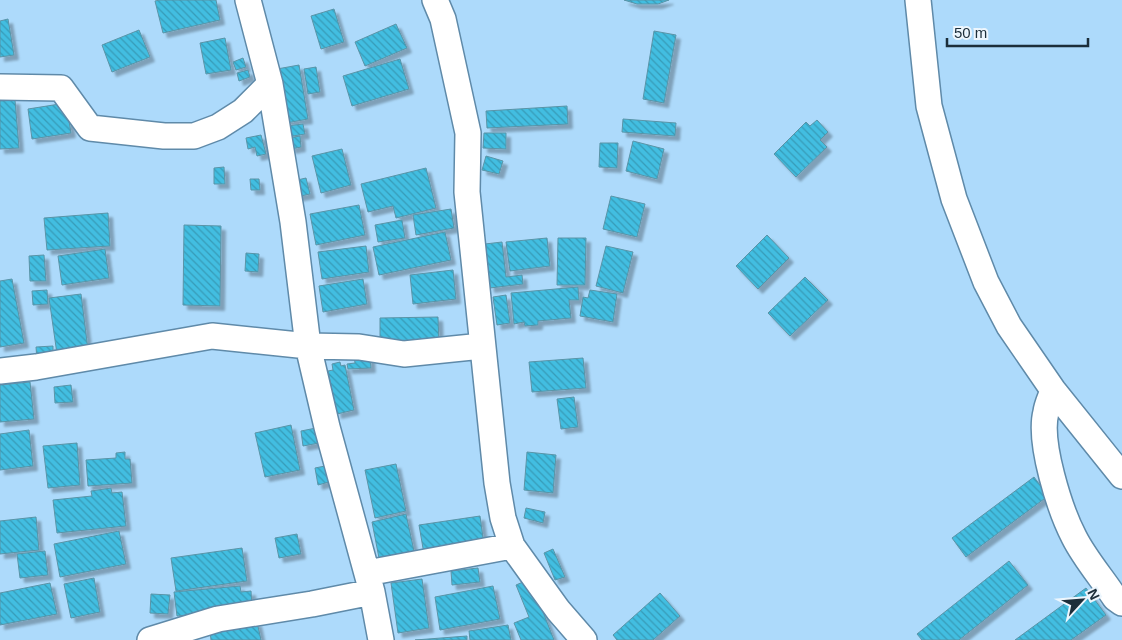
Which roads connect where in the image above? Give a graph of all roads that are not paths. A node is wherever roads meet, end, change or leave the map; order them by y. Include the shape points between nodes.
1 (248, 0) edge
2 (436, 0) edge
3 (918, 0) edge
4 (270, 84) junction
5 (0, 87) edge
6 (308, 346) junction
7 (482, 346) junction
8 (0, 371) edge
9 (1053, 390) junction
10 (1122, 476) edge
11 (512, 546) junction
12 (1112, 580) edge
13 (370, 582) junction
14 (1122, 603) edge
15 (150, 640) edge
16 (382, 640) edge
17 (584, 640) edge

1 - 4 street
2 - 7 street via 468,132 467,192
3 - 9 street via 929,106 954,199 986,282 1009,326
4 - 5 street via 243,111 218,127 194,136 90,128 61,88
4 - 6 street via 293,222
6 - 7 street via 358,347 404,354
6 - 8 street via 212,336
6 - 13 street
7 - 11 street via 497,484
9 - 10 street
9 - 12 street via 1044,426 1058,496 1075,538
11 - 13 street
11 - 17 street
12 - 14 street via 1115,598
13 - 15 street via 312,604 218,619
13 - 16 street

